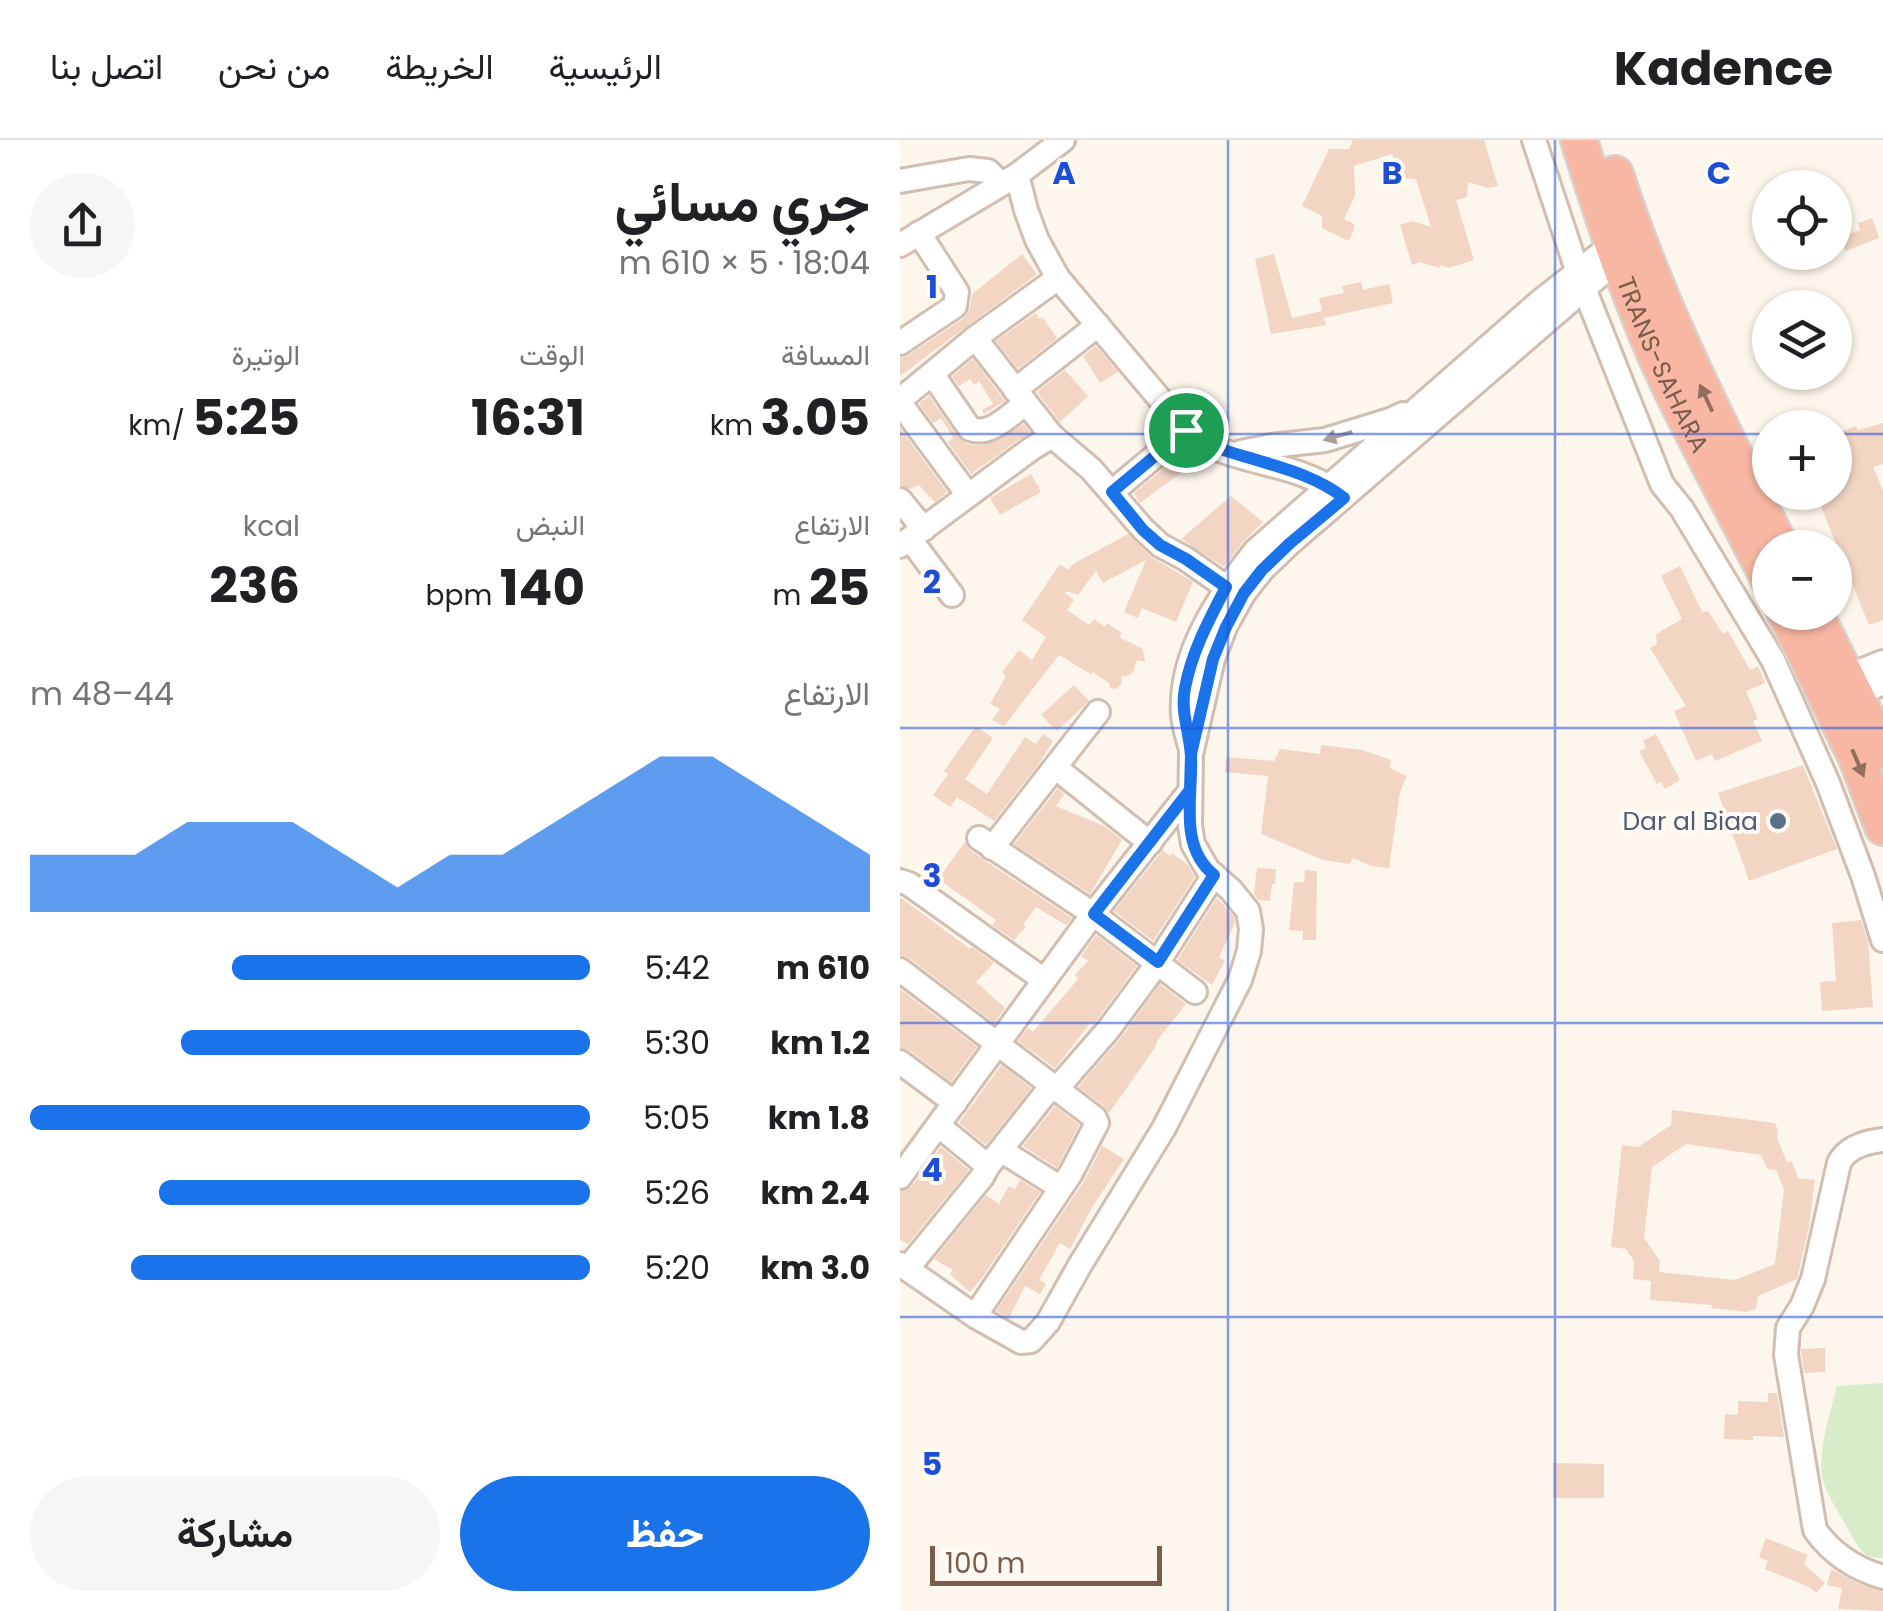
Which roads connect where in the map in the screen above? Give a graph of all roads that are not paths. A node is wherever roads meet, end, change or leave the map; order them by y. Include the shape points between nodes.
1 (1063, 140) edge
2 (1534, 140) edge
3 (1580, 140) edge
4 (1604, 140) edge
5 (1009, 179) junction
6 (900, 181) edge
7 (910, 239) edge
8 (1626, 244) junction
9 (1058, 278) junction
10 (1582, 281) junction
11 (1098, 325) junction
12 (975, 338) junction
13 (901, 340) edge
14 (933, 374) junction
15 (1020, 397) junction
16 (1428, 401) junction
17 (900, 402) edge
18 (1186, 430) junction
19 (1052, 436) junction
20 (1235, 454) junction
21 (1112, 492) junction
22 (1336, 492) junction
23 (968, 496) junction
24 (900, 500) edge
25 (1772, 530) edge
26 (911, 538) edge
27 (1752, 547) edge
28 (1226, 587) junction
29 (952, 595) dead end
30 (1800, 630) edge
31 (1822, 630) edge
32 (1883, 662) edge
33 (1848, 690) edge
34 (1098, 712) dead end
35 (1883, 751) edge
36 (1191, 754) junction
37 (1056, 768) junction
38 (1190, 790) junction
39 (1883, 827) edge
40 (1150, 843) junction
41 (1214, 875) junction
42 (900, 882) edge
43 (1094, 914) junction
44 (1883, 940) edge
45 (1158, 962) junction
46 (900, 970) edge
47 (1044, 980) junction
48 (1195, 992) dead end
49 (997, 1044) junction
50 (900, 1062) edge
51 (1054, 1088) junction
52 (954, 1103) junction
53 (939, 1126) junction
54 (1883, 1140) edge
55 (995, 1158) junction
56 (900, 1177) edge
57 (1061, 1188) junction
58 (904, 1266) edge
59 (975, 1316) junction
60 (1883, 1577) edge

1 - 5 street
2 - 10 street
3 - 8 highway, TRANS-SAHARA
4 - 8 highway, TRANS-SAHARA
5 - 6 street via 969,168
5 - 7 street
5 - 9 street
7 - 13 street via 958,298
8 - 10 street
25 -> 8 highway, TRANS-SAHARA
8 - 27 highway, TRANS-SAHARA via 1669,384
9 - 11 street
9 - 12 street
10 - 16 street via 1538,303
10 - 22 street via 1511,350
10 - 44 street via 1662,484 1749,620 1800,718
11 - 15 street
11 - 18 street
12 - 14 street
12 - 15 street
14 - 15 street via 970,429 979,432
14 - 17 street
15 - 19 street
16 -> 20 street via 1325,440
16 - 22 street
17 - 23 street
18 - 20 street
18 - 21 street
19 - 21 street
19 - 23 street
20 - 22 street
21 - 28 street via 1160,545
22 - 28 street via 1255,551
22 - 36 street via 1244,593 1213,659
23 - 26 street
24 - 26 street
26 - 29 street
28 - 36 street via 1191,660 1183,717
30 - 33 highway
31 - 33 highway
32 - 33 street
33 - 35 highway
33 -> 39 highway via 1856,756
34 - 37 street
36 - 38 street
37 - 40 street
37 - 43 street via 986,843
38 - 40 street
38 - 41 street via 1193,844
40 - 43 street
41 - 45 street
41 - 59 street via 1248,911 1249,951 1164,1128 1035,1338 1021,1342
42 - 47 street
43 - 45 street
43 - 47 street
45 - 48 street
45 - 51 street
46 - 49 street
47 - 49 street
49 - 51 street
49 - 52 street
50 - 52 street
51 - 55 street
51 - 57 street via 1098,1123
52 - 53 street
53 - 55 street
53 - 56 street
54 - 60 street via 1844,1152 1838,1163 1813,1279 1786,1338 1815,1530 1846,1561
55 - 57 street
55 - 58 street
57 - 59 street
58 - 59 street

